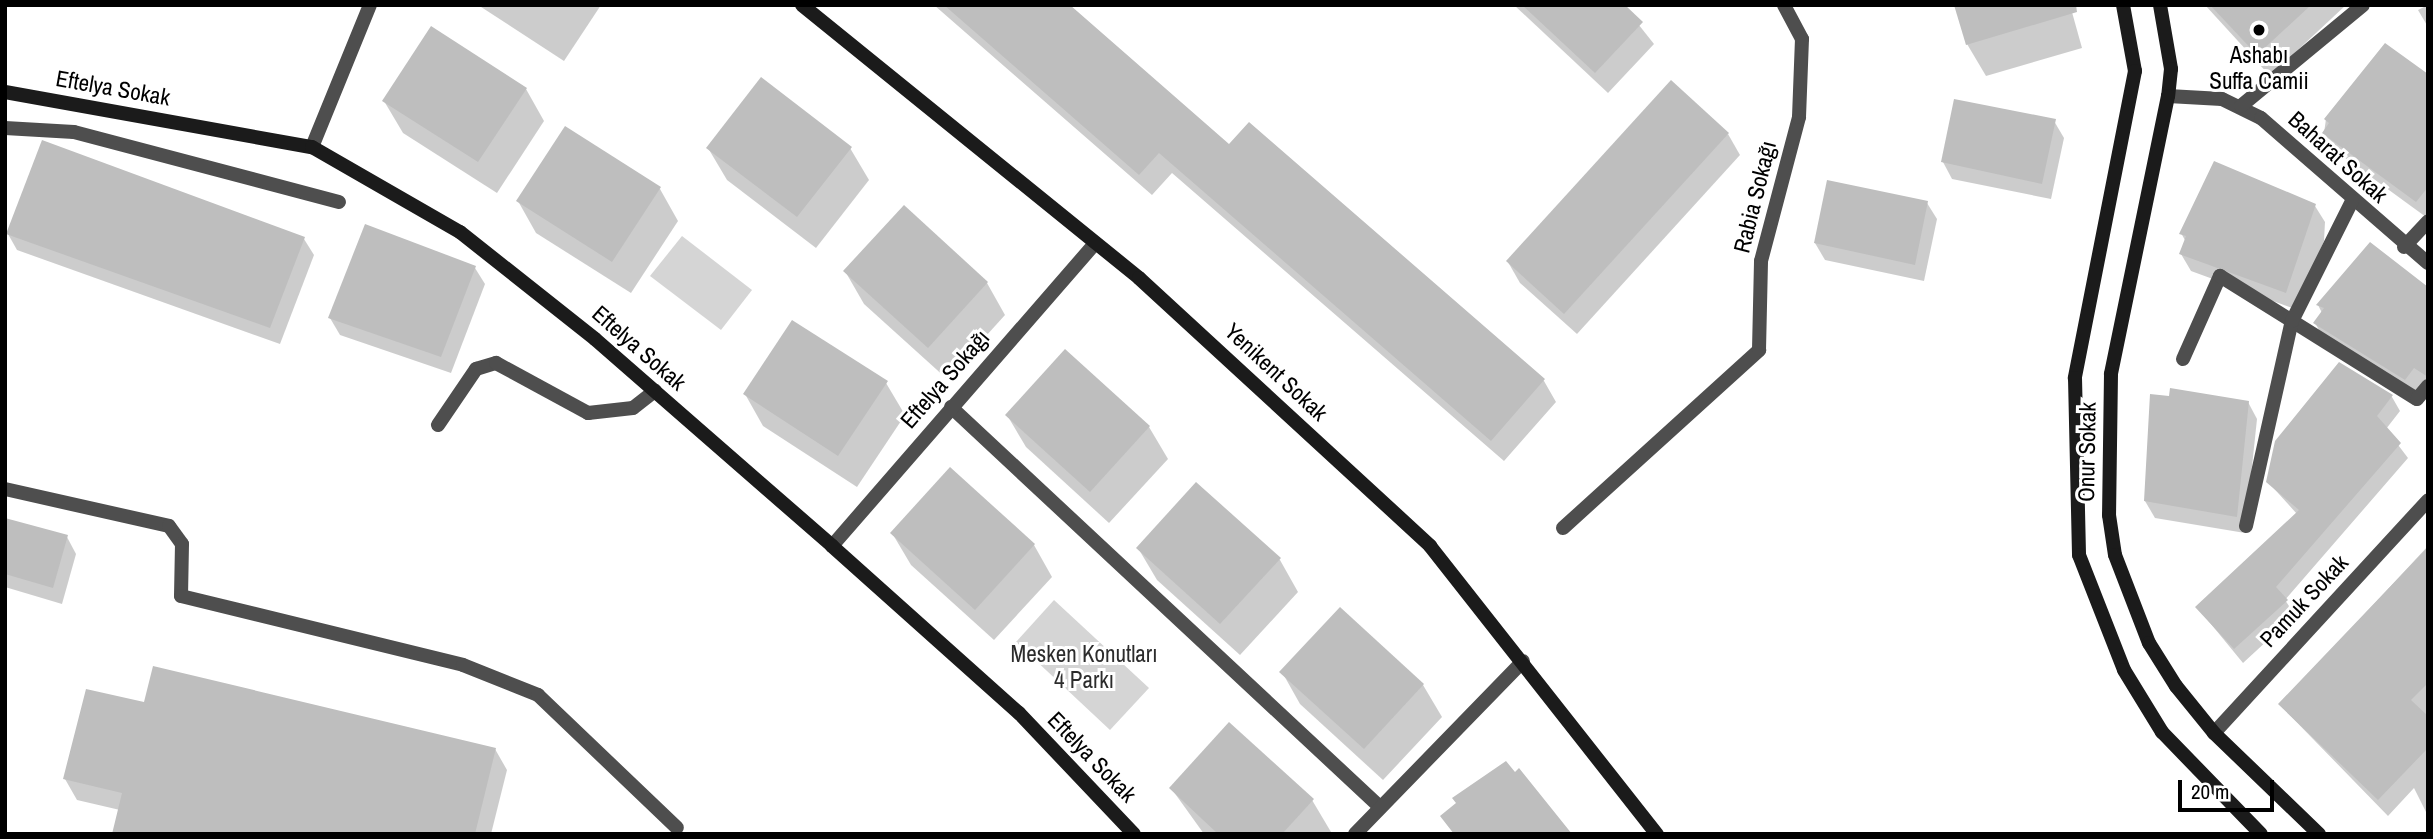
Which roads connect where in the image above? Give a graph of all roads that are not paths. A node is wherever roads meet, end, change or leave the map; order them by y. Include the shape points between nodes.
1 (370, 5) edge
2 (802, 5) edge
3 (1784, 5) edge
4 (2123, 5) edge
5 (2160, 5) edge
6 (2363, 5) edge
7 (5, 92) edge
8 (2168, 96) junction
9 (2241, 106) junction
10 (5, 128) edge
11 (312, 147) junction
12 (2352, 201) junction
13 (339, 202) dead end
14 (2428, 221) edge
15 (1094, 243) junction
16 (2404, 247) junction
17 (2428, 263) edge
18 (2292, 321) junction
19 (2183, 359) dead end
20 (2428, 386) edge
21 (655, 391) junction
22 (951, 407) junction
23 (438, 425) dead end
24 (5, 489) edge
25 (2428, 500) edge
26 (2246, 526) dead end
27 (1563, 528) dead end
28 (832, 546) junction
29 (1523, 661) junction
30 (2214, 733) junction
31 (1380, 807) junction
32 (677, 828) dead end
33 (1134, 834) edge
34 (1355, 834) edge
35 (1657, 834) edge
36 (2261, 834) edge
37 (2319, 834) edge

1 - 11 street
2 - 15 street, Yenikent Sokak
3 - 27 street, Rabia Sokağı via 1802,39 1799,117 1761,261 1759,350
4 - 36 street, Onur Sokak via 2135,71 2075,378 2079,555 2124,670 2162,732
5 - 8 street, Onur Sokak via 2171,69
6 - 9 street
7 - 11 street, Eftelya Sokak
8 - 9 street
8 - 30 street, Onur Sokak via 2111,374 2109,515 2119,567 2149,643
9 - 12 street, Baharat Sokak
10 - 13 street via 74,132
11 - 21 street, Eftelya Sokak via 460,232
12 - 16 street, Baharat Sokak
12 - 18 street
14 - 16 street
15 - 22 street, Eftelya Sokağı
15 - 29 street, Yenikent Sokak via 1232,361 1430,547
16 - 17 street, Baharat Sokak
18 - 19 street via 2220,276
18 - 20 street via 2417,399
18 - 26 street
21 - 23 street via 632,408 588,413 496,363 476,369
21 - 28 street, Eftelya Sokak
22 - 28 street, Eftelya Sokağı
22 - 31 street
24 - 32 street via 169,526 183,544 181,596 463,666 538,695
25 - 30 street, Pamuk Sokak
28 - 33 street, Eftelya Sokak via 1019,713
29 - 31 street
29 - 35 street, Yenikent Sokak
30 - 37 street, Onur Sokak
31 - 34 street

